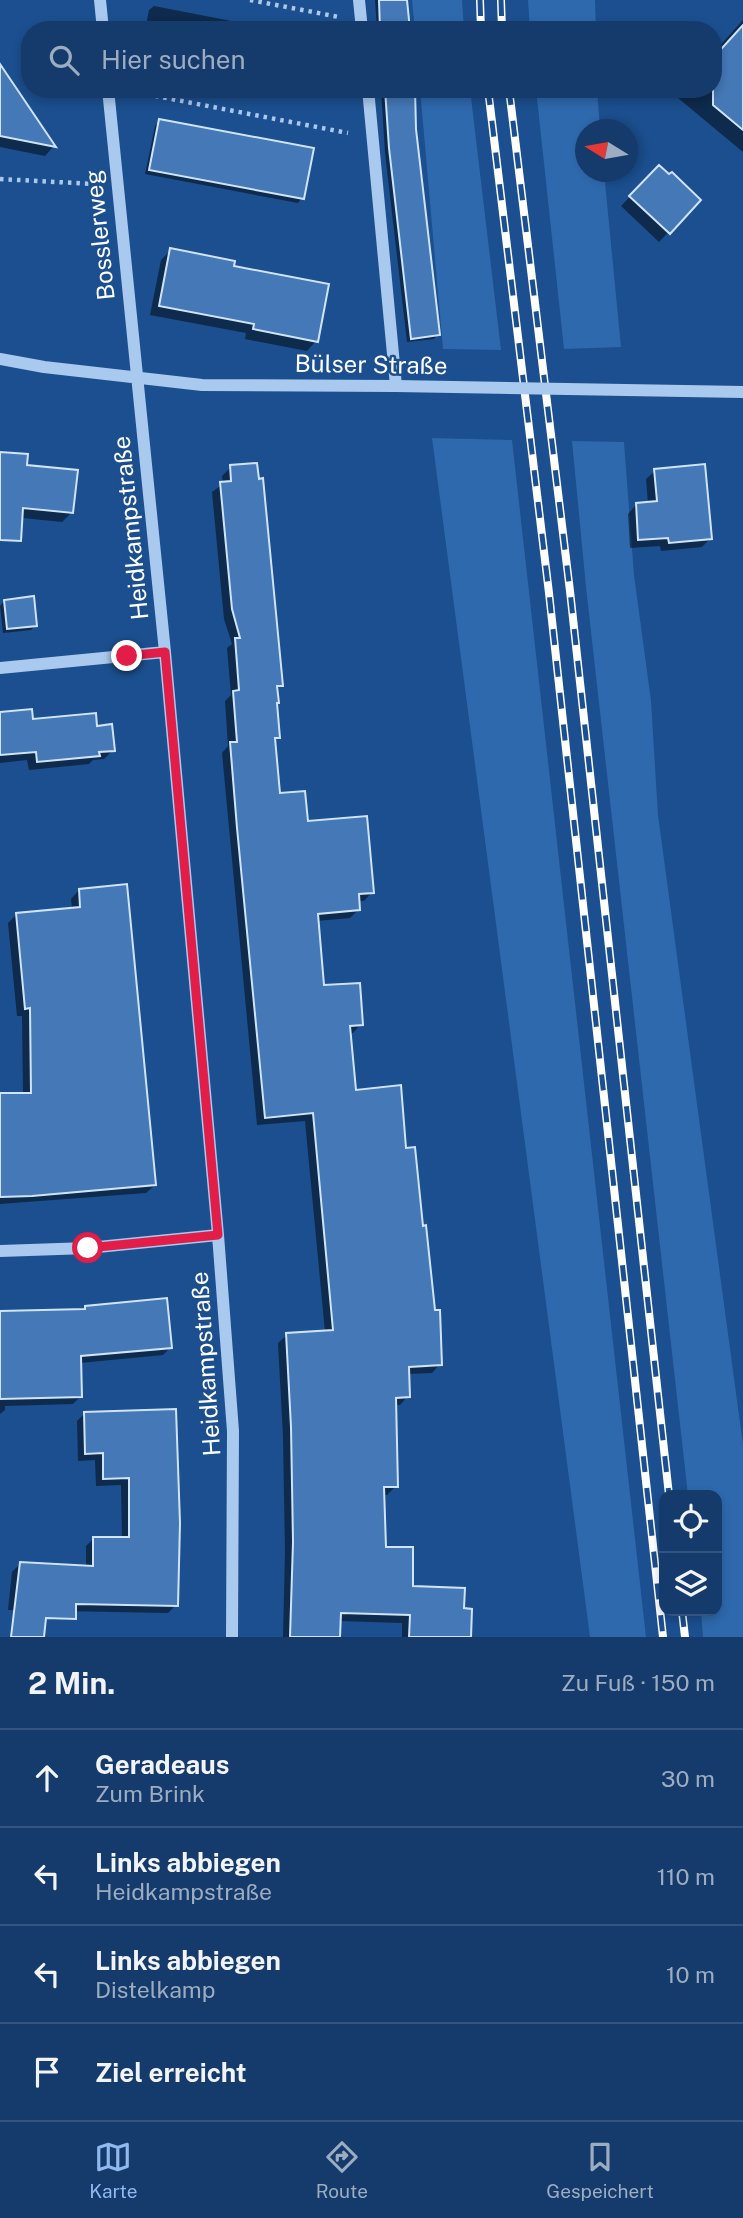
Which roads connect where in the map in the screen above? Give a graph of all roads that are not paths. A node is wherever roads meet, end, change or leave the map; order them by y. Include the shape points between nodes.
1 (100, 0) edge
2 (359, 0) edge
3 (102, 21) edge
4 (361, 21) edge
5 (109, 98) edge
6 (369, 98) edge
7 (0, 359) edge
8 (136, 377) junction
9 (396, 386) junction
10 (743, 392) edge
11 (165, 652) junction
12 (0, 668) edge
13 (218, 1235) junction
14 (0, 1251) edge
15 (232, 1637) edge

1 - 3 street
2 - 4 street
5 - 8 street, Bosslerweg
6 - 9 street
7 - 8 street, Bülser Straße
8 - 9 street, Bülser Straße via 202,385
8 - 11 street, Heidkampstraße
9 - 10 street, Bülser Straße, bridge
11 - 12 street
11 - 13 street, Heidkampstraße
13 - 14 street
13 - 15 street, Heidkampstraße via 233,1431

